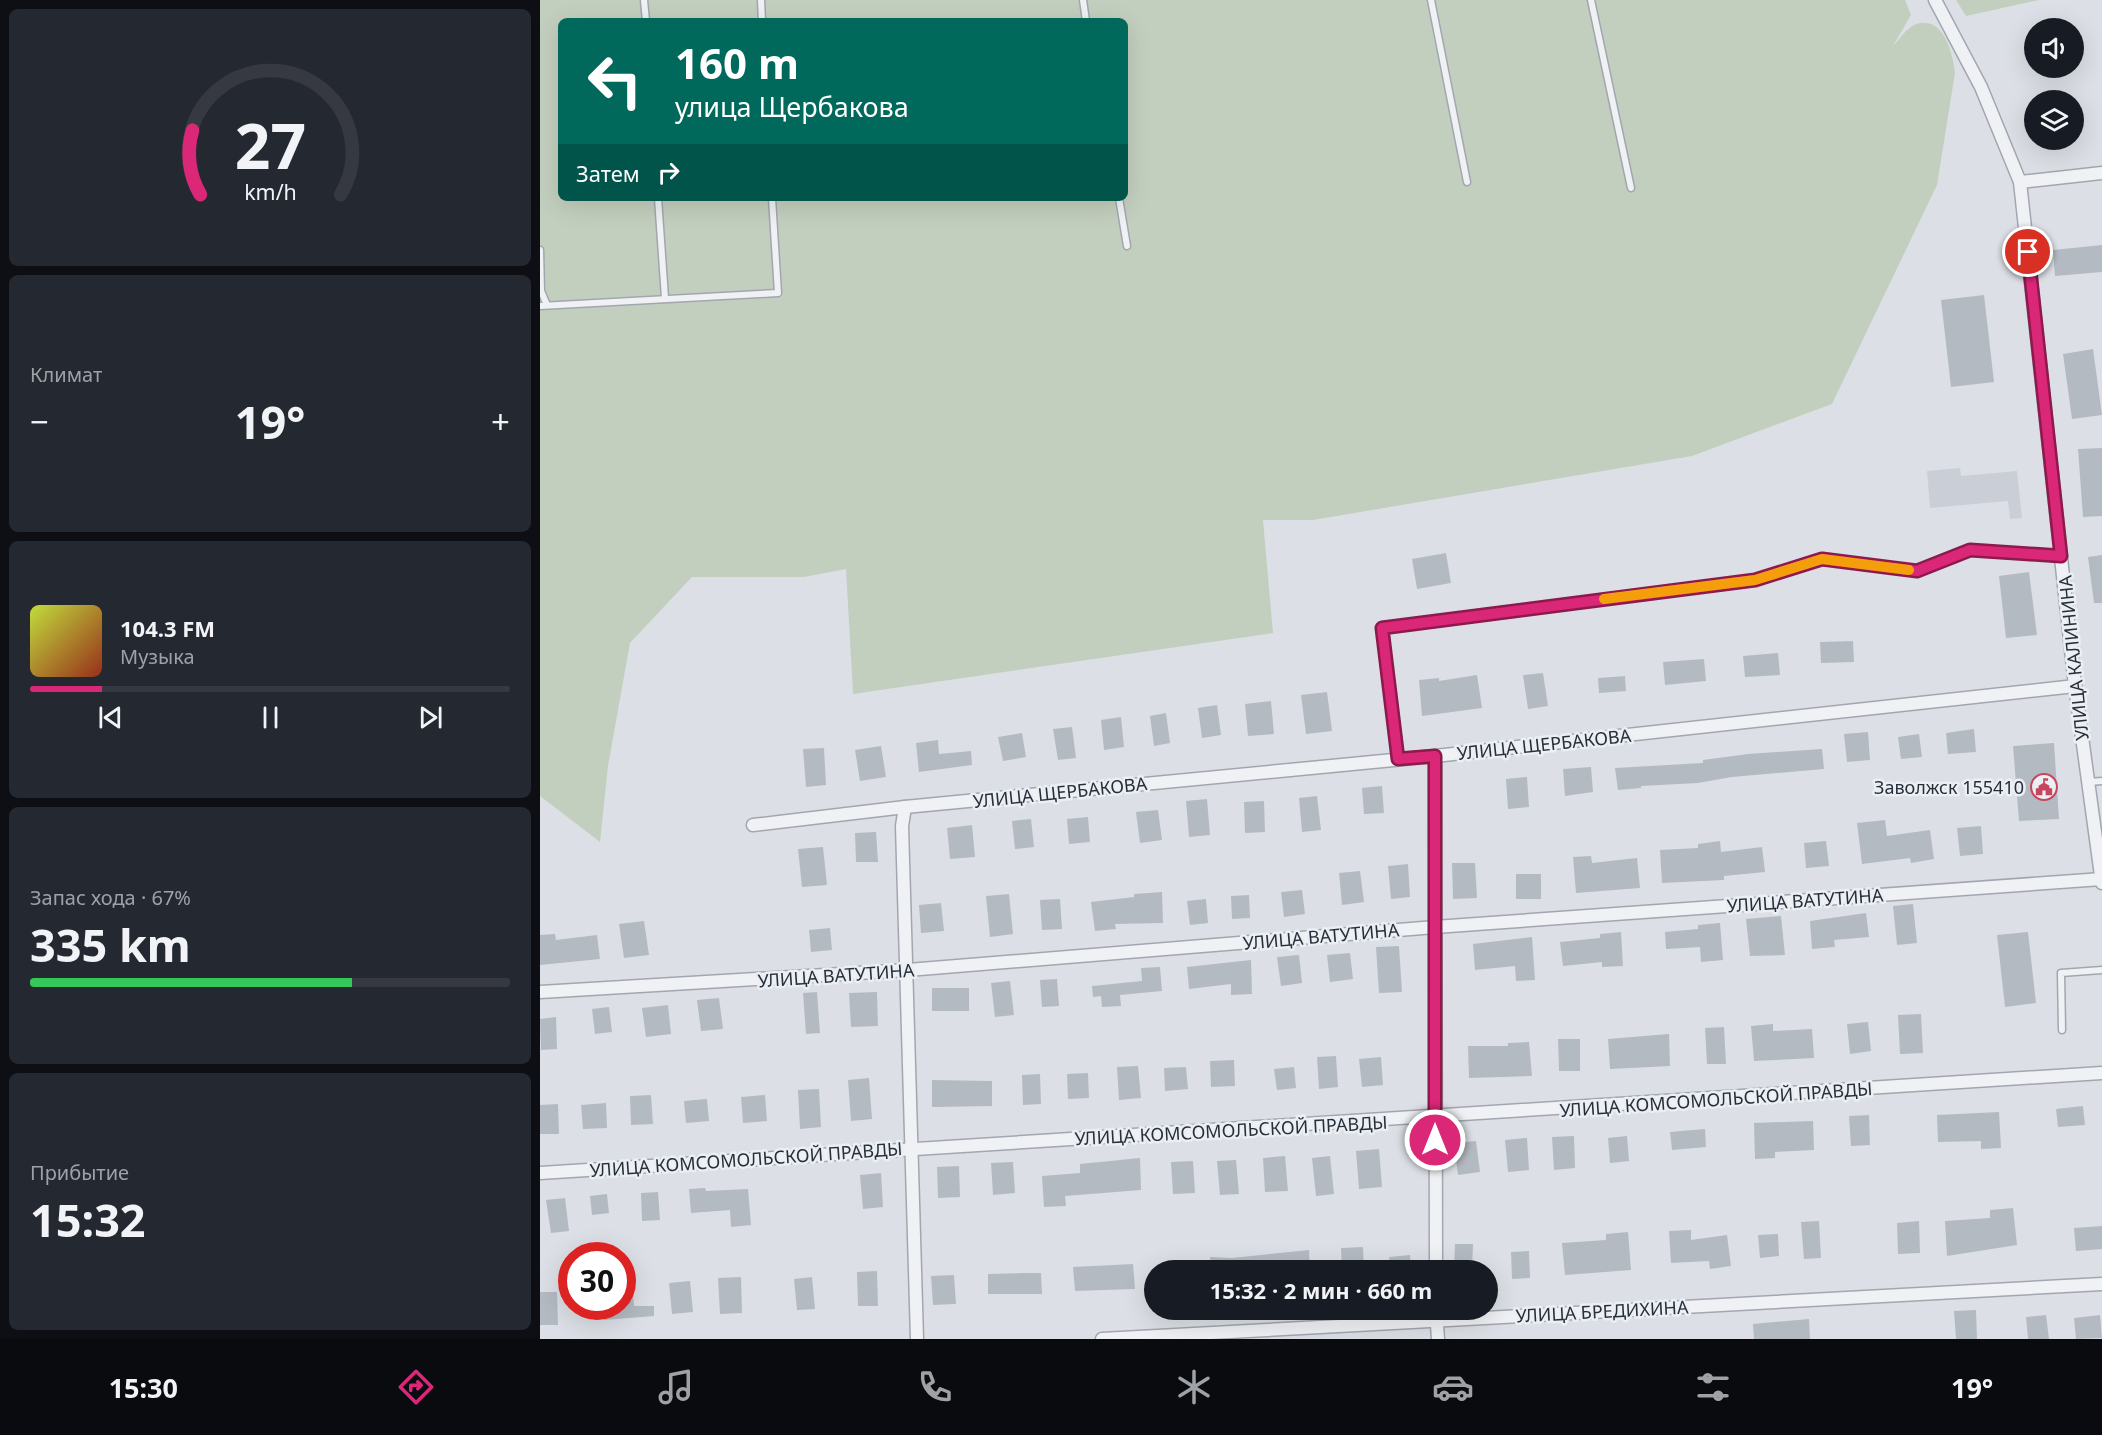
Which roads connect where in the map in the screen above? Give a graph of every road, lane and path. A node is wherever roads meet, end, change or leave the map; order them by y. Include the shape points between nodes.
1 (644, 0) edge
2 (761, 0) edge
3 (1083, 0) edge
4 (1431, 0) edge
5 (1591, 0) edge
6 (1935, 0) edge
7 (646, 18) edge
8 (762, 18) edge
9 (1086, 18) edge
10 (2102, 173) edge
11 (1467, 182) dead end
12 (2020, 182) junction
13 (1631, 188) dead end
14 (658, 201) edge
15 (772, 201) edge
16 (1120, 201) edge
17 (1127, 246) dead end
18 (540, 250) edge
19 (664, 298) junction
20 (543, 305) edge
21 (2061, 556) junction
22 (2075, 686) junction
23 (1435, 756) junction
24 (1398, 759) junction
25 (2102, 781) edge
26 (2087, 782) junction
27 (905, 807) junction
28 (753, 825) dead end
29 (2102, 881) edge
30 (1435, 927) junction
31 (908, 970) junction
32 (2102, 970) edge
33 (540, 992) edge
34 (2062, 1030) dead end
35 (2102, 1073) edge
36 (1435, 1118) junction
37 (911, 1148) junction
38 (540, 1173) edge
39 (1436, 1260) edge
40 (2102, 1284) edge
41 (1498, 1312) edge
42 (1366, 1320) edge
43 (1436, 1320) edge
44 (917, 1339) edge
45 (1102, 1339) edge
46 (1438, 1339) edge

1 - 7 lane
2 - 8 lane
3 - 9 lane
4 - 11 lane
5 - 13 lane
6 - 12 street, УЛИЦА КАЛИНИНА via 1981,87
10 - 12 street
12 - 21 street, УЛИЦА КАЛИНИНА
14 - 19 lane
15 - 19 lane via 778,293
16 - 17 lane
18 - 20 lane
19 - 20 lane
21 - 22 street, УЛИЦА КАЛИНИНА
21 - 24 lane via 1970,550 1917,571 1822,559 1755,580 1382,628
22 - 23 street, УЛИЦА ЩЕРБАКОВА
22 - 26 street, УЛИЦА КАЛИНИНА
23 - 24 street, УЛИЦА ЩЕРБАКОВА
23 - 30 street
24 - 27 street, УЛИЦА ЩЕРБАКОВА
25 - 26 lane
26 - 29 street, УЛИЦА КАЛИНИНА
27 - 28 street, УЛИЦА ЩЕРБАКОВА
27 - 31 street via 902,826
29 - 30 street, УЛИЦА ВАТУТИНА
30 - 31 street, УЛИЦА ВАТУТИНА
30 - 36 street
31 - 33 street, УЛИЦА ВАТУТИНА
31 - 37 street
32 - 34 lane via 2061,973
35 - 36 street, УЛИЦА КОМСОМОЛЬСКОЙ ПРАВДЫ
36 - 37 street, УЛИЦА КОМСОМОЛЬСКОЙ ПРАВДЫ
36 - 39 street
37 - 38 street, УЛИЦА КОМСОМОЛЬСКОЙ ПРАВДЫ
37 - 44 street
40 - 41 street, УЛИЦА БРЕДИХИНА
42 - 45 street, УЛИЦА БРЕДИХИНА
43 - 46 street

